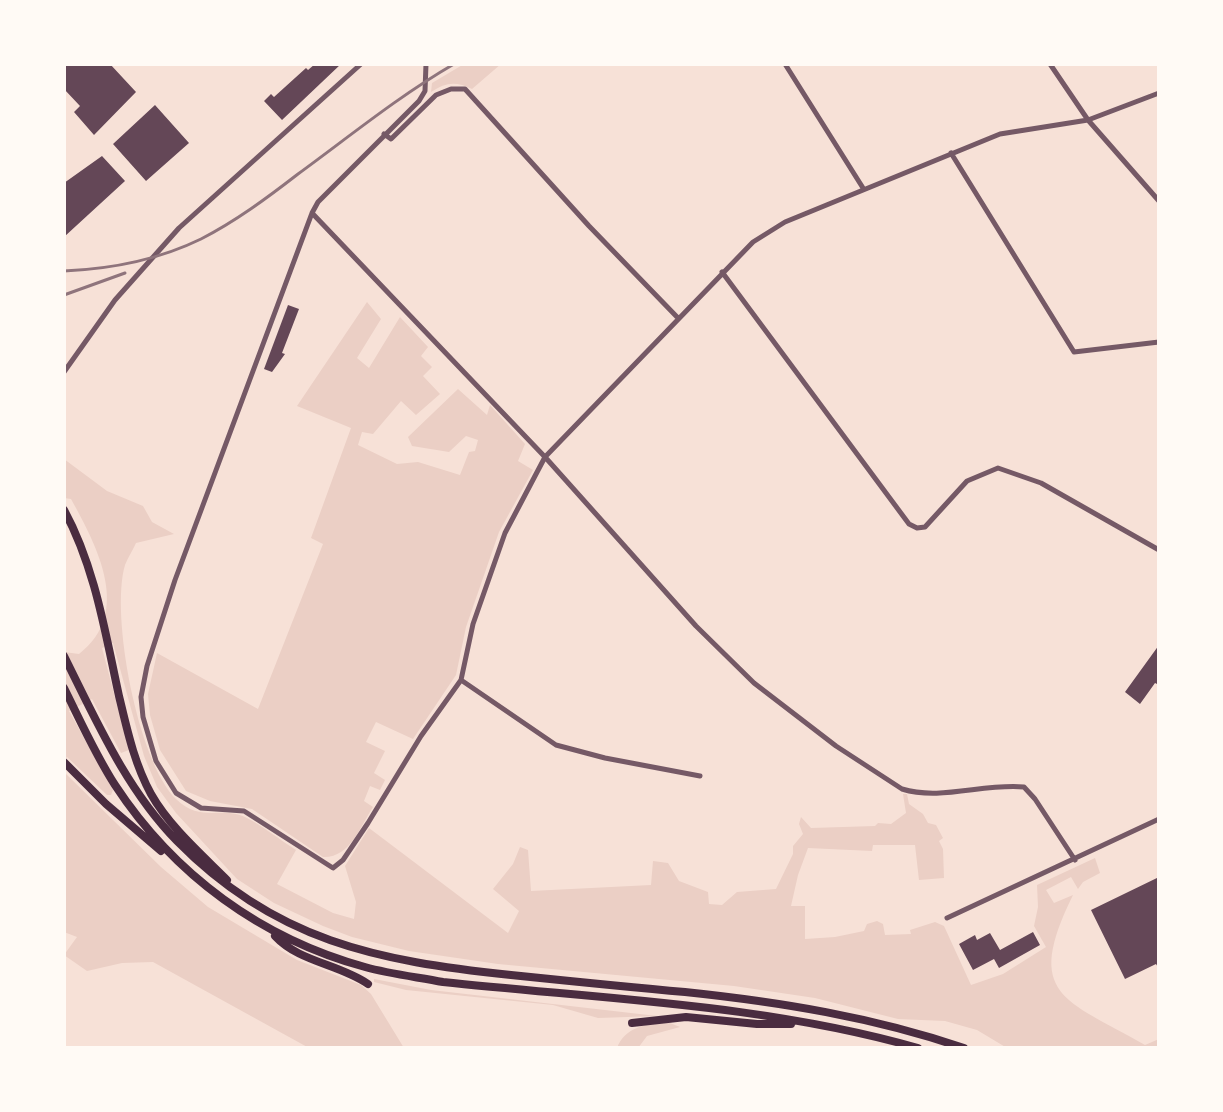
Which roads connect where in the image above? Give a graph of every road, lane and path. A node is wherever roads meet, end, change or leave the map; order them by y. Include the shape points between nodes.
1 (361, 64) edge
2 (426, 64) edge
3 (785, 64) edge
4 (1050, 64) edge
5 (1159, 93) edge
6 (1088, 120) junction
7 (384, 134) junction
8 (951, 153) junction
9 (863, 188) junction
10 (1159, 201) edge
11 (312, 213) junction
12 (722, 272) junction
13 (678, 318) junction
14 (1159, 342) edge
15 (64, 372) edge
16 (545, 457) junction
17 (64, 510) edge
18 (1159, 550) edge
19 (64, 656) edge
20 (461, 680) junction
21 (64, 688) edge
22 (64, 762) edge
23 (700, 776) dead end
24 (1159, 819) edge
25 (1075, 860) junction
26 (200, 883) junction
27 (244, 898) junction
28 (947, 918) dead end
29 (269, 929) junction
30 (368, 984) dead end
31 (632, 1023) dead end
32 (814, 1023) junction
33 (918, 1048) edge
34 (964, 1048) edge

1 - 15 street via 179,228 115,300
2 - 7 street via 425,91
3 - 9 street
4 - 6 street
5 - 6 street
6 - 8 street via 1000,134
6 - 10 street
7 - 11 street
7 - 13 street via 391,139 441,91 465,89
8 - 9 street
8 - 14 street via 1074,352
9 - 12 street via 768,231
11 - 16 street
11 - 20 street via 143,678 143,717 156,761 176,793 201,808 244,811 333,868
12 - 13 street
12 - 18 street via 909,524 925,527 967,481 998,468 1041,483
13 - 16 street
16 - 20 street via 505,533 476,611
16 - 25 street via 696,626 754,683 836,746 912,792 1024,787
17 - 27 highway via 94,582 140,772 182,834
19 - 27 highway via 127,777 151,811 209,872
20 - 23 street via 556,745
21 - 26 highway via 114,784 163,847
22 - 26 highway
24 - 25 street
25 - 28 street
26 - 29 highway
27 - 34 highway via 305,932 371,955 445,968 761,1001 857,1018
29 - 30 highway via 284,946
29 - 32 highway via 342,961 401,975
31 - 32 highway via 686,1017
32 - 33 highway

